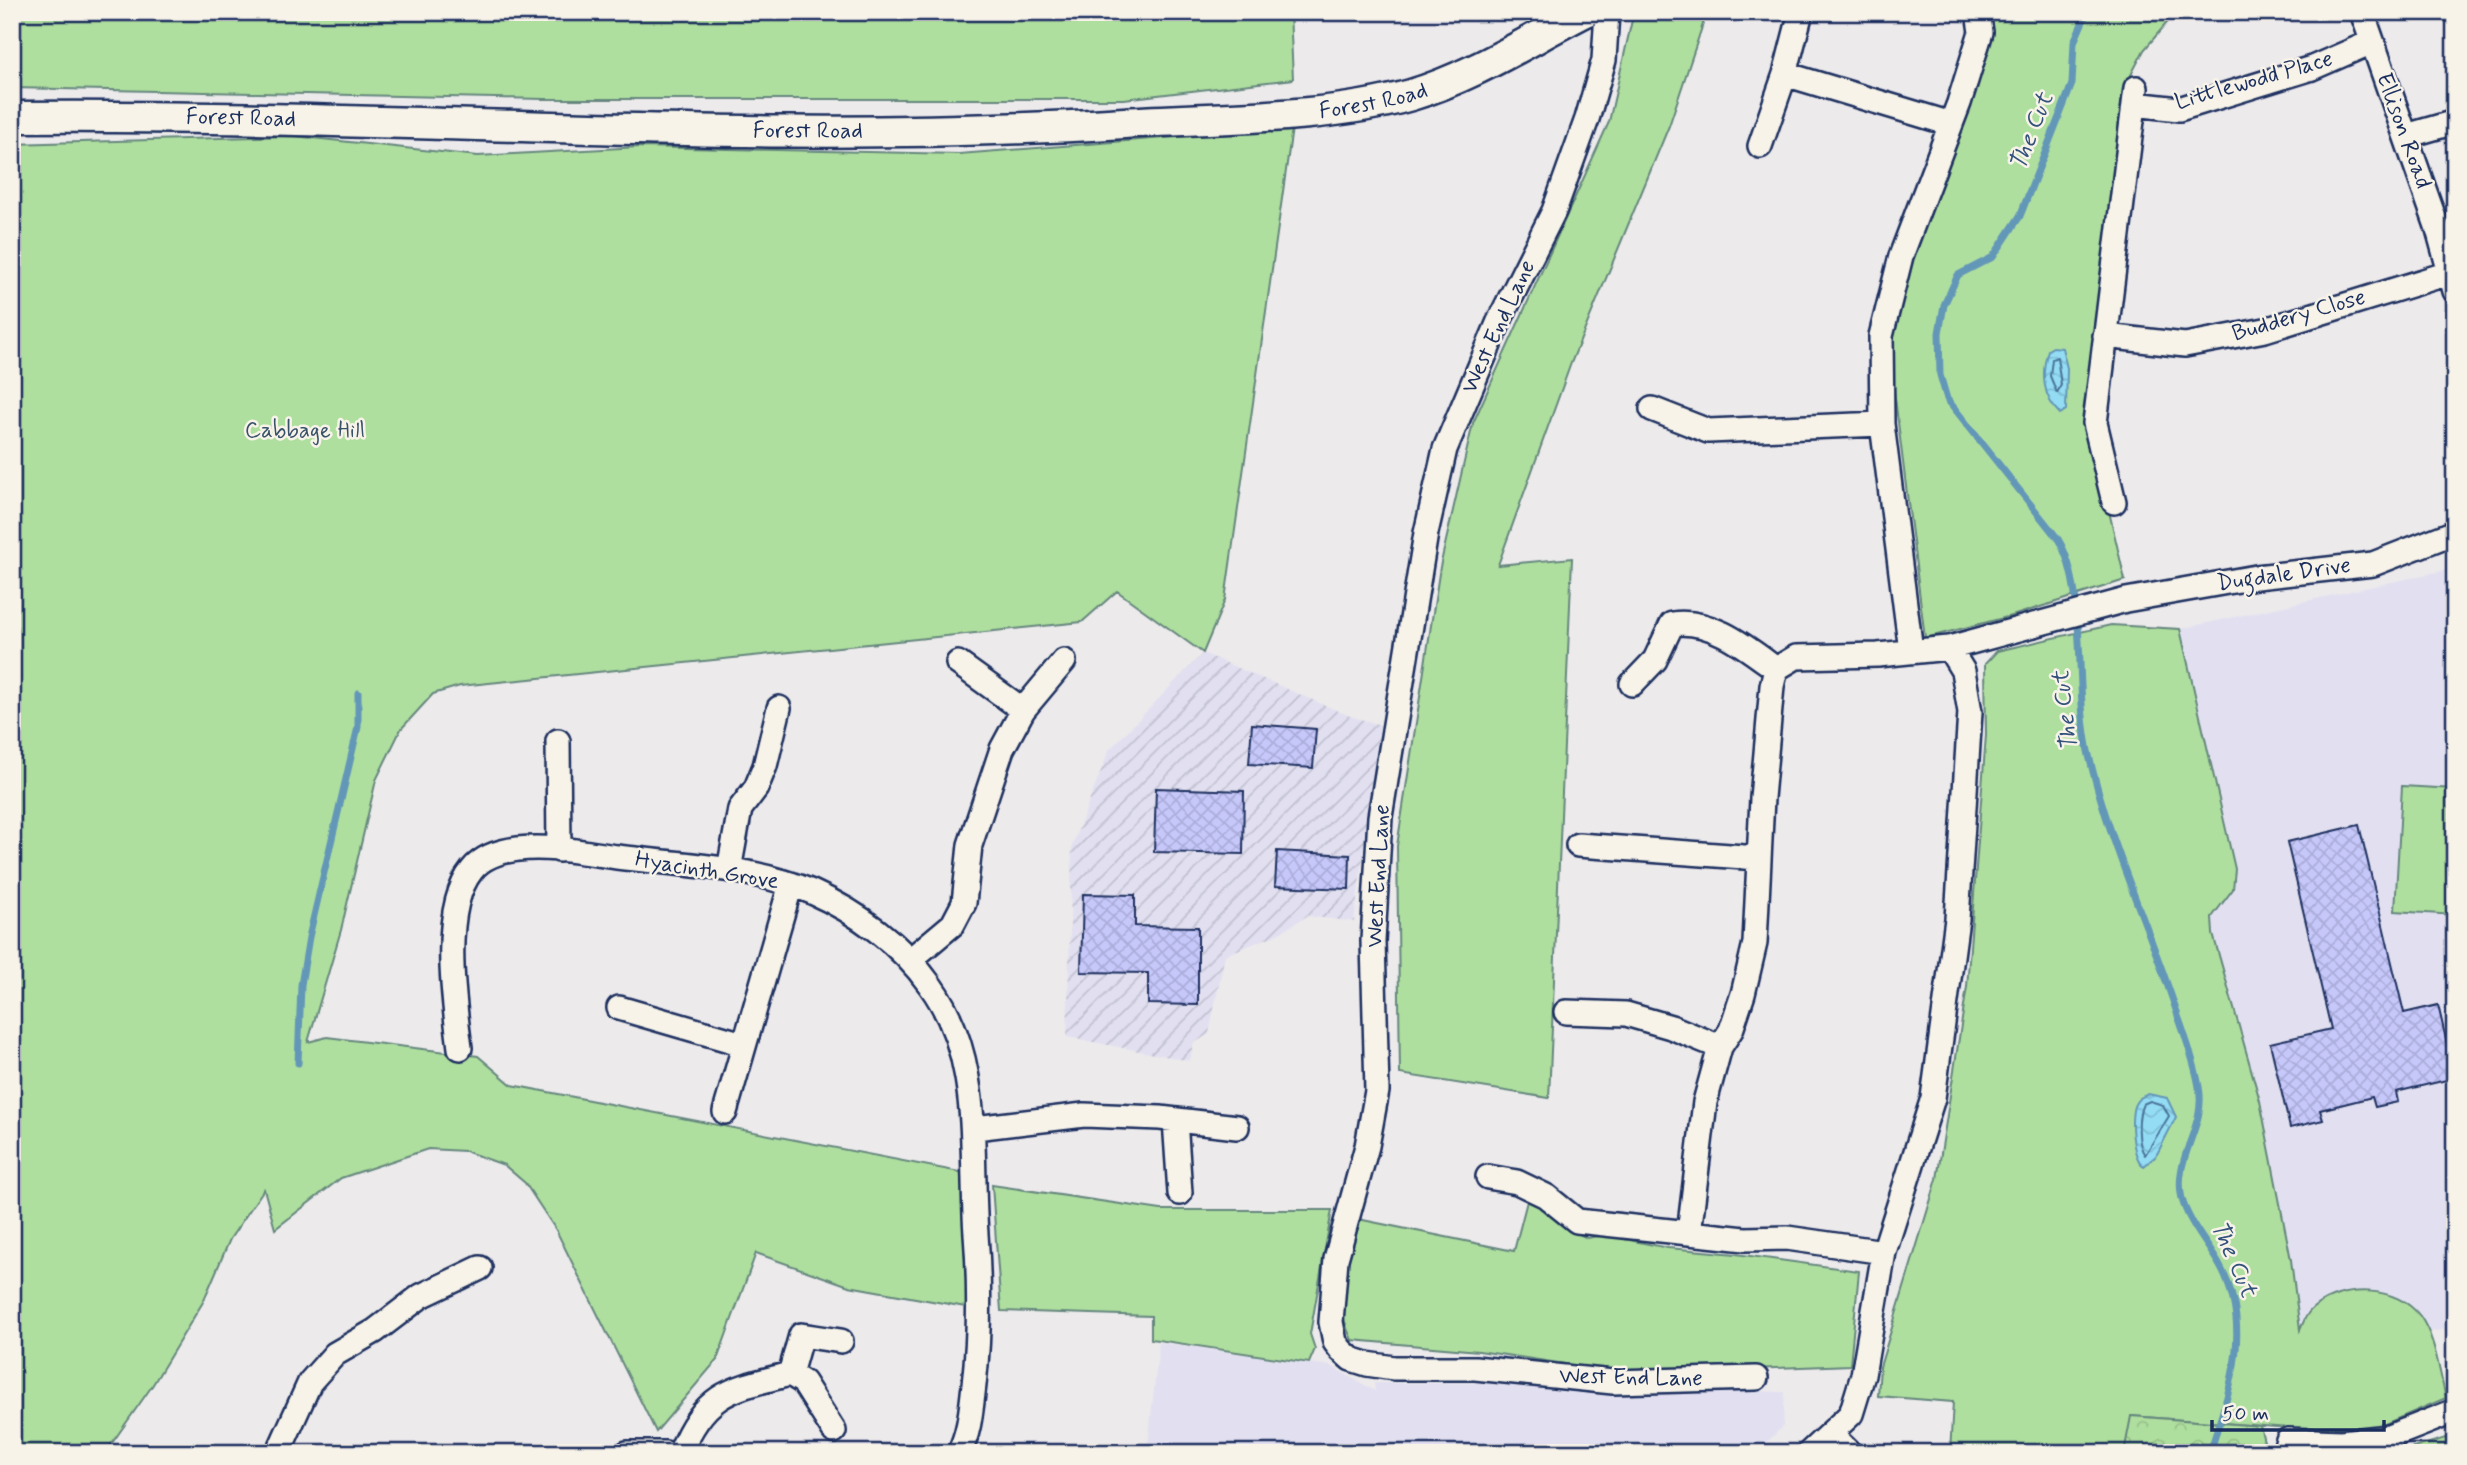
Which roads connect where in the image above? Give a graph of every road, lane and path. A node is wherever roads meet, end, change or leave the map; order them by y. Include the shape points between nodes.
1 (1584, 12) edge
2 (1607, 12) edge
3 (1801, 12) edge
4 (1978, 12) edge
5 (2362, 12) edge
6 (2372, 43) junction
7 (1785, 74) junction
8 (12, 117) edge
9 (2455, 122) edge
10 (1951, 124) junction
11 (2406, 136) junction
12 (1760, 146) dead end
13 (2452, 282) edge
14 (2105, 336) junction
15 (1652, 409) dead end
16 (1882, 424) junction
17 (2114, 502) dead end
18 (2454, 532) edge
19 (1949, 648) junction
20 (1911, 651) junction
21 (1064, 661) dead end
22 (958, 663) dead end
23 (1776, 669) junction
24 (1632, 684) dead end
25 (779, 708) dead end
26 (1023, 710) junction
27 (558, 740) dead end
28 (1578, 845) dead end
29 (559, 850) junction
30 (1758, 858) junction
31 (729, 870) junction
32 (791, 884) junction
33 (910, 960) junction
34 (620, 1008) dead end
35 (1566, 1012) dead end
36 (743, 1044) junction
37 (1720, 1047) junction
38 (460, 1048) dead end
39 (725, 1112) dead end
40 (1175, 1119) junction
41 (1237, 1127) dead end
42 (975, 1128) junction
43 (1488, 1177) dead end
44 (1180, 1193) dead end
45 (1689, 1233) junction
46 (1884, 1252) junction
47 (480, 1268) dead end
48 (841, 1341) dead end
49 (790, 1374) junction
50 (1756, 1378) dead end
51 (2455, 1411) edge
52 (834, 1431) dead end
53 (1830, 1434) junction
54 (2286, 1447) edge
55 (278, 1453) edge
56 (627, 1453) edge
57 (665, 1453) edge
58 (680, 1453) edge
59 (959, 1453) edge
60 (1809, 1453) edge
61 (1850, 1453) edge

1 - 8 main road, Forest Road via 1449,82 1410,95 1365,106 1271,114 1052,128 824,130 489,127 183,115
2 - 50 street, West End Lane via 1604,60 1587,119 1554,211 1500,319 1446,449 1426,533 1380,817 1373,941 1377,1091 1336,1259 1331,1322 1335,1342 1351,1359 1394,1368 1475,1368 1613,1382
3 - 7 street
4 - 10 street via 1981,32
5 - 6 street, Ellison Road
6 - 11 street, Ellison Road
6 - 14 street, Littlewodd Place via 2312,68 2179,109 2135,96
7 - 10 street
7 - 12 street
9 - 11 street
10 - 16 street via 1901,256 1881,336
11 - 13 street, Ellison Road
13 - 14 street, Buddery Close via 2252,333 2185,345
14 - 17 street via 2095,423
15 - 16 street via 1708,431
16 - 20 street
18 - 19 street, Dugdale Drive via 2373,564 2256,577 2112,604
19 - 20 street, Dugdale Drive
19 - 46 street via 1963,670 1970,712 1957,919 1933,1098
20 - 23 street, Dugdale Drive via 1796,657
21 - 26 street
22 - 26 street
23 - 24 street via 1724,635 1687,622 1672,624 1656,660
23 - 30 street
25 - 31 street via 765,766 740,809
26 - 33 street via 1002,749 970,845 964,904 953,924
27 - 29 street
28 - 30 street
29 - 31 street, Hyacinth Grove
29 - 38 street, Hyacinth Grove via 521,848 494,853 472,870 460,892 453,950
30 - 37 street via 1755,943 1743,995
31 - 32 street, Hyacinth Grove
32 - 33 street, Hyacinth Grove via 879,931
32 - 36 street
33 - 42 street, Hyacinth Grove via 932,986 956,1037
34 - 36 street
35 - 37 street via 1626,1014
36 - 39 street
37 - 45 street via 1705,1102
40 - 41 street
40 - 42 street via 1084,1115
40 - 44 street
42 - 59 street, Hyacinth Grove via 981,1307 972,1410
43 - 45 street via 1546,1196 1577,1221
45 - 46 street via 1787,1238
46 - 53 street via 1852,1415
47 - 55 street via 421,1296 335,1354 310,1382
48 - 49 street via 801,1335
49 - 52 street via 803,1382
49 - 58 street via 717,1396 691,1427
51 - 54 street via 2389,1437
53 - 60 street
53 - 61 street
56 - 57 street

